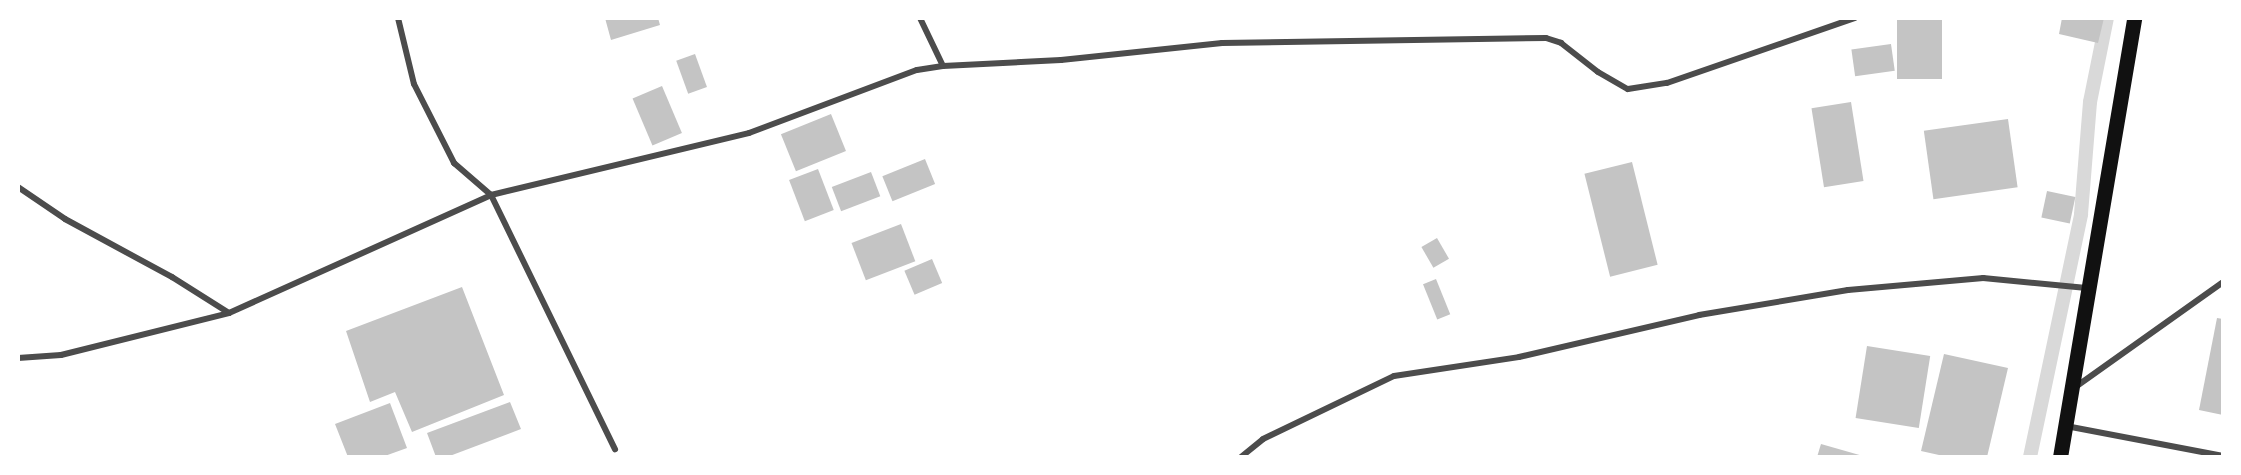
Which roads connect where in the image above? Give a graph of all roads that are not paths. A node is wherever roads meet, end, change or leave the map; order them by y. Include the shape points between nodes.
1 (398, 18) edge
2 (920, 18) edge
3 (1855, 18) edge
4 (2134, 18) edge
5 (943, 66) junction
6 (18, 187) edge
7 (490, 195) junction
8 (2223, 282) edge
9 (2081, 286) junction
10 (229, 313) junction
11 (18, 358) edge
12 (2071, 390) junction
13 (2065, 425) junction
14 (615, 449) dead end
15 (2223, 456) edge
16 (1242, 457) edge
17 (2060, 457) edge

1 - 7 street via 414,84 454,163
2 - 5 street
3 - 5 street via 1667,83 1628,89 1561,43 1546,38 1222,43 1061,60
4 - 9 main road
5 - 7 street via 917,70 748,133
6 - 10 street via 65,219 172,276
7 - 10 street
7 - 14 street
8 - 12 street
9 - 12 main road
9 - 16 street via 1983,278 1848,290 1699,315 1519,357 1394,376 1263,439
10 - 11 street via 61,355
12 - 13 main road
13 - 15 street
13 - 17 main road

